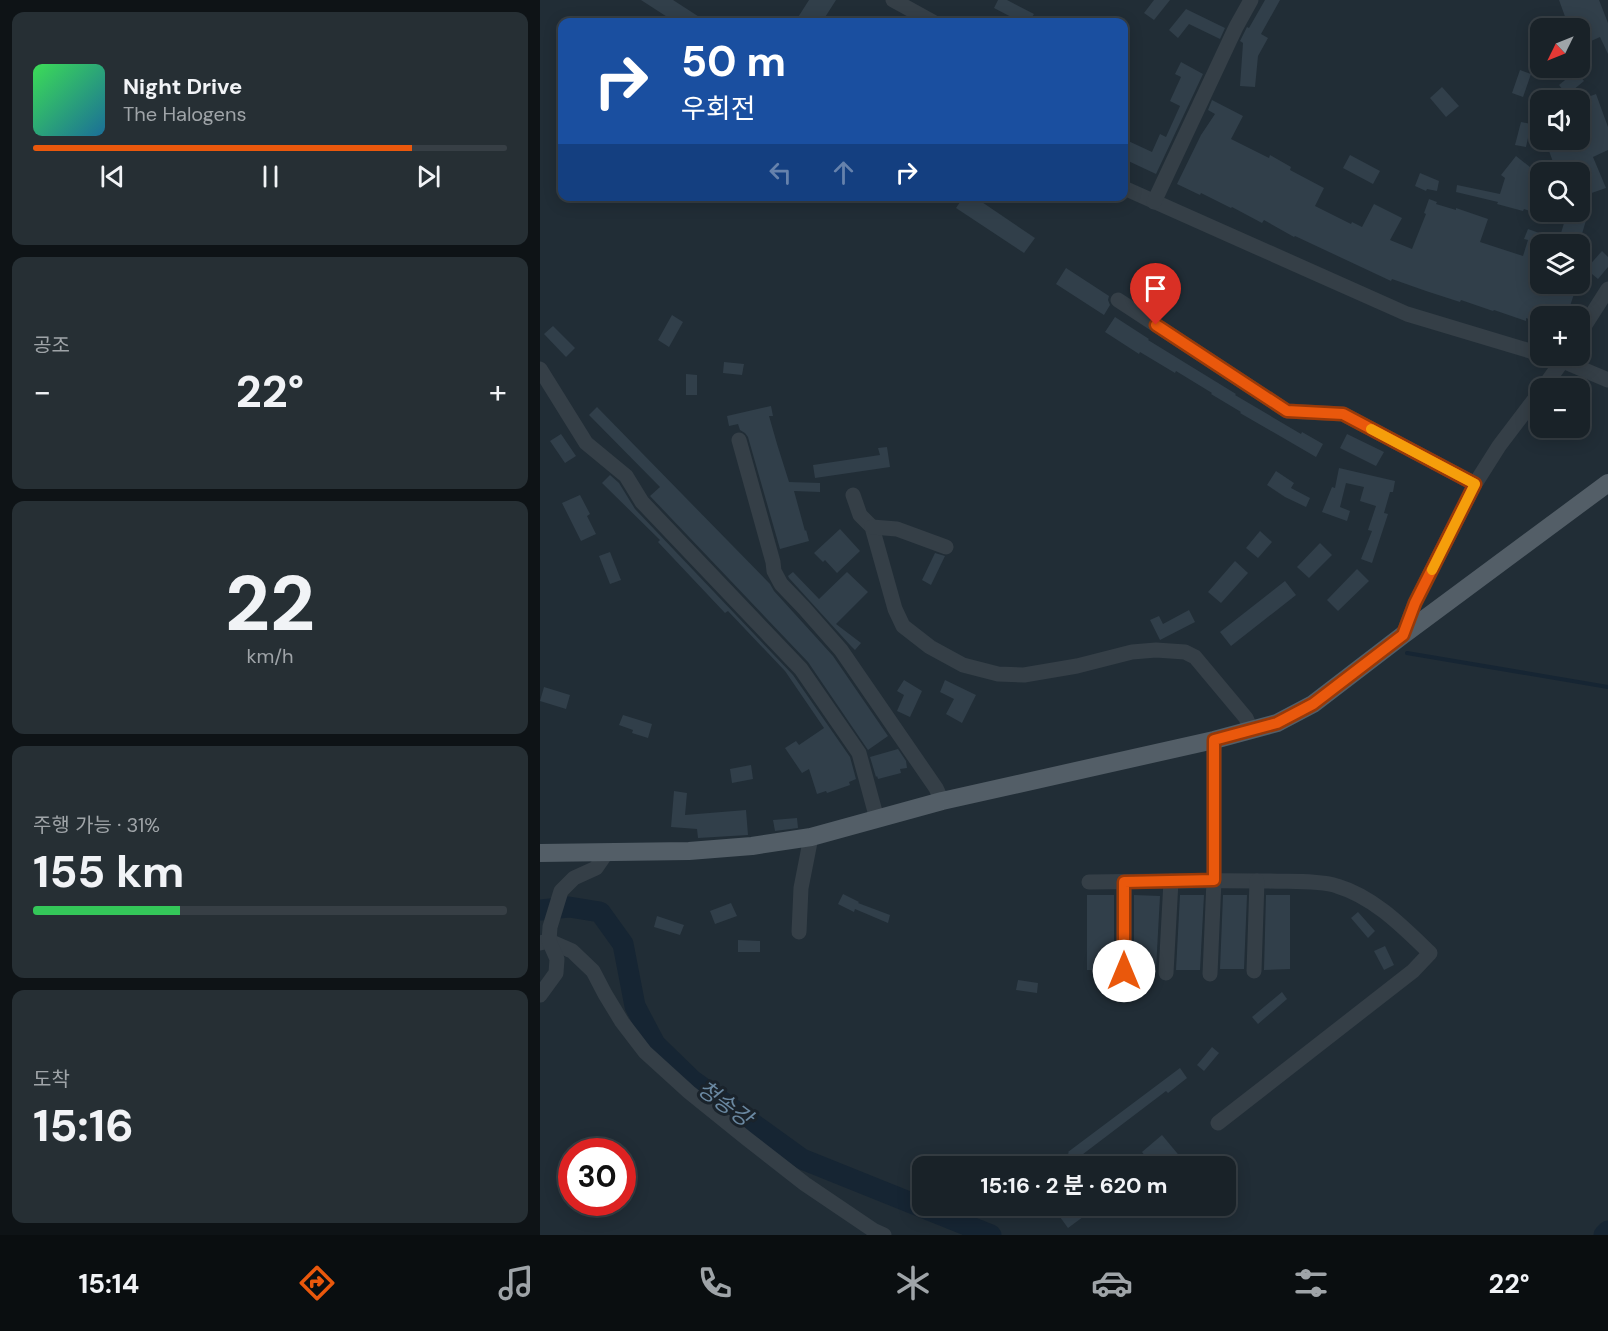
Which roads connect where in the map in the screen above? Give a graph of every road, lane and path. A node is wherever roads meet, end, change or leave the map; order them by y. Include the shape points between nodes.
1 (893, 0) edge
2 (1251, 0) edge
3 (926, 18) edge
4 (1128, 190) edge
5 (1154, 202) junction
6 (1608, 289) edge
7 (1118, 300) dead end
8 (1590, 317) edge
9 (1530, 351) edge
10 (1580, 366) edge
11 (540, 369) edge
12 (1608, 380) edge
13 (1530, 405) edge
14 (739, 440) dead end
15 (1608, 483) edge
16 (1475, 484) junction
17 (853, 495) dead end
18 (872, 527) junction
19 (946, 547) dead end
20 (1403, 635) junction
21 (1251, 730) junction
22 (1214, 740) junction
23 (942, 801) junction
24 (877, 819) junction
25 (811, 837) junction
26 (607, 852) junction
27 (540, 853) edge
28 (1214, 880) junction
29 (1171, 881) junction
30 (1257, 881) junction
31 (1089, 882) dead end
32 (1124, 882) junction
33 (799, 932) dead end
34 (545, 942) edge
35 (1124, 971) dead end
36 (1254, 972) dead end
37 (1166, 973) dead end
38 (1210, 974) dead end
39 (540, 995) edge
40 (1218, 1123) dead end
41 (884, 1235) edge

1 - 3 street
2 - 5 street
4 - 5 street
5 - 9 street via 1407,314
6 - 8 street
7 - 16 street via 1287,411 1343,414
10 - 12 street
11 - 24 street via 586,443 626,476 642,502 801,669 859,753
13 - 16 street
14 - 23 street via 781,584 840,650
15 - 20 main road
16 - 20 street
17 - 18 street via 860,515
18 - 19 street via 897,529
18 - 21 street via 903,626 963,665 998,674 1024,675 1132,652 1185,652 1195,657 1246,718
20 - 21 main road via 1313,704 1277,723
21 - 22 main road
22 - 23 main road
22 - 28 street
23 - 24 main road
24 - 25 main road
25 - 26 main road via 689,851
25 - 33 street via 801,888
26 - 27 main road
26 - 34 street via 596,868 574,878 561,891
28 - 29 street
28 - 30 street
28 - 38 street
29 - 32 street
29 - 37 street
30 - 36 street
30 - 40 street via 1336,885 1394,920 1430,953 1413,971
31 - 32 street
32 - 35 street
34 - 39 street via 557,959 556,973
34 - 41 street via 572,951 593,970 622,1022 645,1052 689,1092 805,1184

